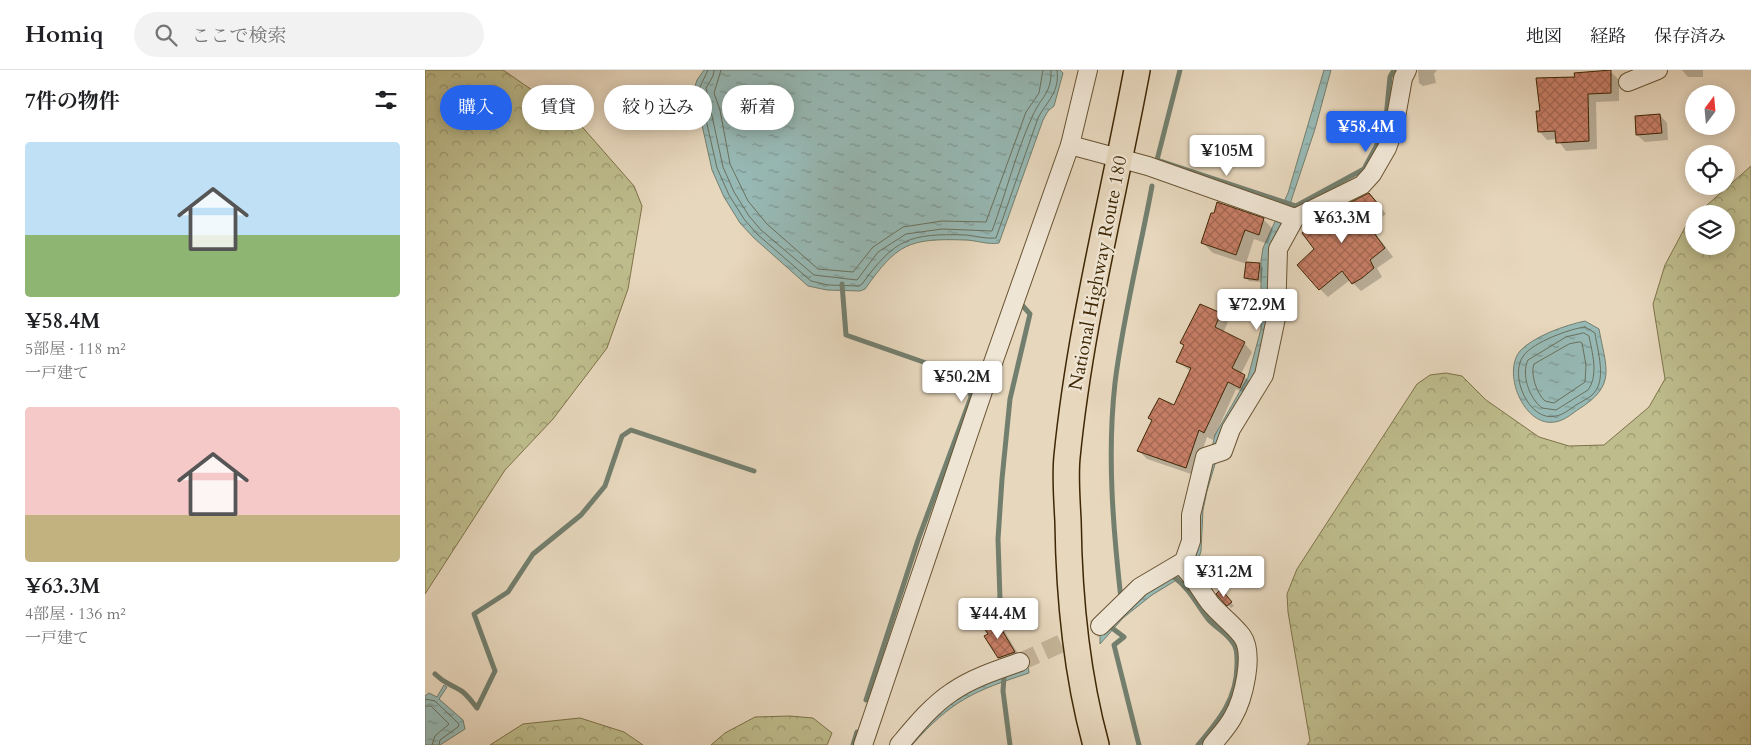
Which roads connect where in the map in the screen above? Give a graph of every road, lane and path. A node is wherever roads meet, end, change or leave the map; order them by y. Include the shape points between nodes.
1 (1088, 70) edge
2 (1137, 70) edge
3 (1407, 70) edge
4 (1658, 70) edge
5 (1628, 82) dead end
6 (1070, 145) junction
7 (1120, 159) junction
8 (1295, 218) junction
9 (1184, 568) junction
10 (1100, 626) tunnel mouth
11 (1020, 662) tunnel mouth
12 (863, 745) edge
13 (899, 745) edge
14 (1096, 745) edge
15 (1212, 745) edge

1 - 6 street
2 - 7 highway, National Highway Route 180
3 - 8 street via 1394,128 1372,174 1362,185
4 - 5 street
6 - 7 street
6 - 12 street
7 - 8 street
7 - 14 highway, National Highway Route 180 via 1082,338 1067,459 1068,566 1073,624
8 - 9 street via 1278,249 1276,318 1264,375 1231,429 1223,451 1205,457 1191,516 1191,541
9 - 10 street via 1140,587
9 - 15 street via 1246,644 1248,659 1238,707 1233,719
11 - 13 street via 986,674 952,692

